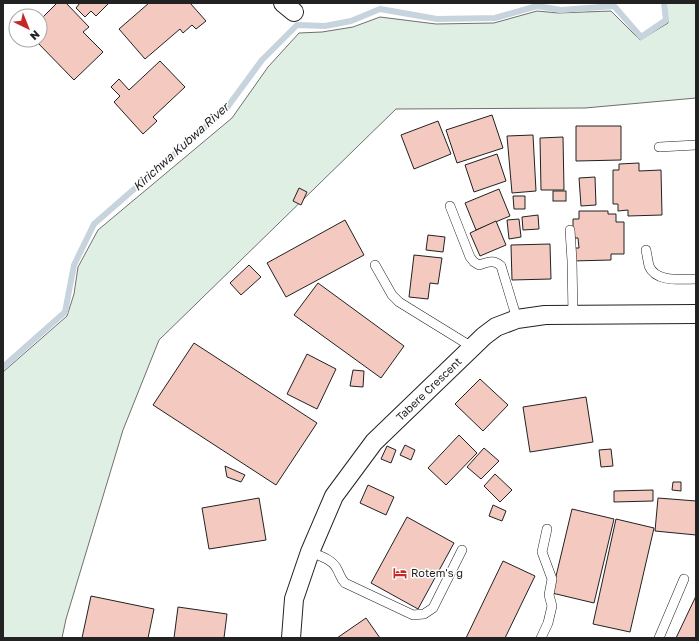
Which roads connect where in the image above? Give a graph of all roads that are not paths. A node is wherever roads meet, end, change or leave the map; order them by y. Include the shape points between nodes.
1 (696, 145) edge
2 (659, 147) dead end
3 (450, 206) dead end
4 (570, 230) dead end
5 (646, 250) dead end
6 (375, 265) dead end
7 (696, 279) edge
8 (696, 314) edge
9 (573, 315) junction
10 (517, 319) junction
11 (472, 347) junction
12 (547, 529) dead end
13 (462, 550) dead end
14 (310, 552) junction
15 (684, 579) dead end
16 (291, 638) edge
17 (542, 638) edge
18 (658, 638) edge

1 - 2 lane
3 - 10 lane via 470,258 479,265 493,261 501,266
4 - 9 lane
5 - 7 lane via 649,266 656,274 668,279
6 - 11 lane via 392,295 399,302
8 - 9 street, Tabere Crescent
9 - 10 street, Tabere Crescent
10 - 11 street, Tabere Crescent via 496,327
11 - 14 street, Tabere Crescent via 374,442 334,496
12 - 17 lane via 542,552 552,579 552,606
13 - 14 lane via 433,608 424,614 413,615 345,583 330,560
14 - 16 street, Tabere Crescent via 294,599
15 - 18 lane

